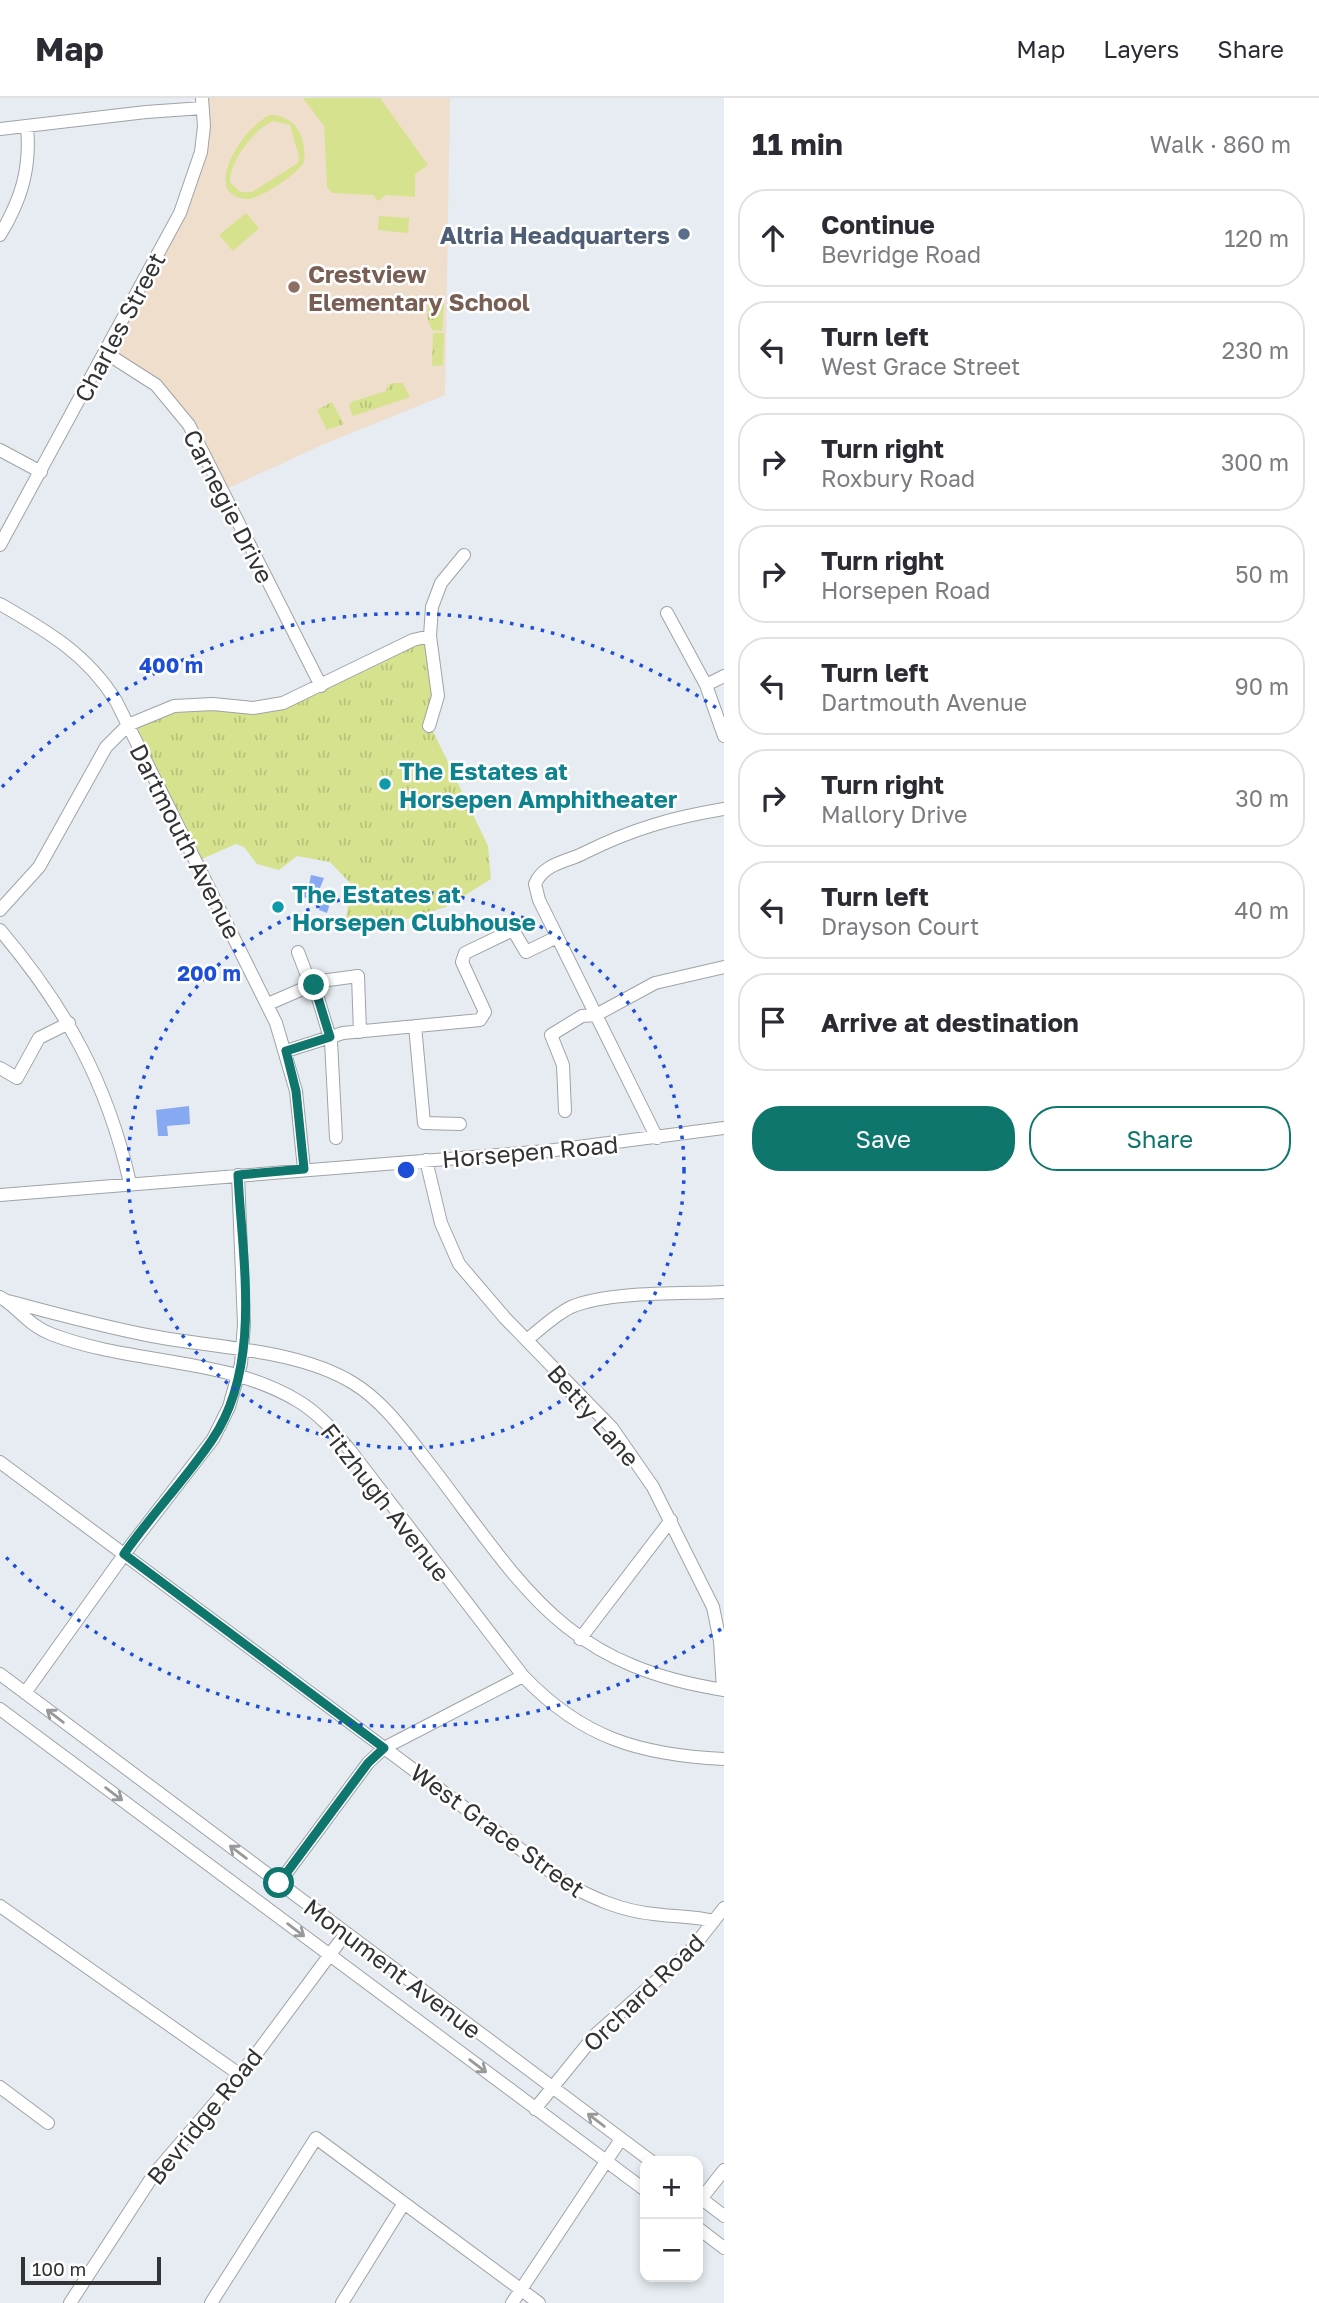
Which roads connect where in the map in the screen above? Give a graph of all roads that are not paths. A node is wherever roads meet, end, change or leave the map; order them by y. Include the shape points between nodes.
1 (202, 103) edge
2 (27, 127) junction
3 (0, 130) edge
4 (0, 235) edge
5 (106, 353) junction
6 (0, 450) edge
7 (41, 472) junction
8 (0, 545) edge
9 (464, 555) dead end
10 (0, 604) edge
11 (667, 613) dead end
12 (430, 636) junction
13 (724, 676) edge
14 (706, 685) junction
15 (321, 686) junction
16 (128, 725) junction
17 (429, 726) dead end
18 (724, 736) edge
19 (724, 809) edge
20 (0, 910) edge
21 (0, 930) edge
22 (557, 937) junction
23 (298, 951) dead end
24 (724, 967) edge
25 (312, 985) junction
26 (268, 1004) junction
27 (596, 1015) junction
28 (69, 1023) junction
29 (415, 1027) junction
30 (360, 1032) junction
31 (330, 1037) junction
32 (286, 1051) junction
33 (0, 1068) edge
34 (565, 1111) dead end
35 (460, 1124) dead end
36 (724, 1128) edge
37 (336, 1138) dead end
38 (657, 1138) junction
39 (426, 1160) junction
40 (304, 1169) junction
41 (238, 1175) junction
42 (130, 1182) junction
43 (0, 1195) edge
44 (724, 1292) edge
45 (4, 1299) edge
46 (527, 1340) junction
47 (242, 1351) junction
48 (238, 1376) junction
49 (0, 1462) edge
50 (671, 1520) junction
51 (124, 1554) junction
52 (580, 1639) junction
53 (0, 1674) edge
54 (523, 1676) junction
55 (724, 1690) edge
56 (25, 1693) junction
57 (0, 1709) edge
58 (384, 1748) junction
59 (724, 1759) edge
60 (279, 1883) junction
61 (0, 1906) edge
62 (724, 1908) edge
63 (714, 1921) junction
64 (346, 1933) junction
65 (329, 1955) junction
66 (239, 2074) junction
67 (0, 2087) edge
68 (552, 2088) junction
69 (535, 2109) junction
70 (48, 2123) dead end
71 (621, 2139) junction
72 (644, 2156) edge
73 (605, 2161) junction
74 (724, 2170) edge
75 (640, 2186) edge
76 (703, 2194) edge
77 (703, 2200) edge
78 (404, 2203) junction
79 (720, 2211) edge
80 (703, 2224) edge
81 (703, 2232) edge
82 (724, 2248) edge
83 (521, 2290) junction
84 (70, 2303) edge
85 (211, 2303) edge
86 (341, 2303) edge
87 (512, 2303) edge
88 (539, 2303) edge

1 - 2 street
1 - 5 street, Charles Street via 201,152 188,196
2 - 3 street
2 - 4 street via 25,183
5 - 7 street, Charles Street
5 - 15 street, Carnegie Drive via 156,385 188,425
6 - 7 street
7 - 8 street, Charles Street
9 - 12 street via 448,572 436,596
10 - 16 street, Dartmouth Avenue via 85,659 107,686
11 - 14 street
12 - 15 street via 412,640
12 - 17 street via 438,696
13 - 14 street
14 - 18 street
15 - 16 street via 267,707 174,706
16 - 20 street via 106,747 39,867
16 - 26 street, Dartmouth Avenue
19 - 22 street via 649,824 543,872 535,887
21 - 28 street via 40,978
22 - 27 street
22 - 29 street via 526,952 513,930 465,953 462,962 485,1012 480,1020
23 - 25 street
24 - 27 street via 655,983
25 - 26 street
25 - 30 street via 358,976
25 - 31 street
26 - 32 street, Dartmouth Avenue
27 - 34 street via 582,1016 551,1035 563,1065
27 - 38 street
28 - 33 street via 38,1038 17,1078
28 - 42 street via 104,1094
29 - 30 street
29 - 35 street via 424,1123
30 - 31 street
31 - 32 street
31 - 37 street
32 - 40 street, Dartmouth Avenue via 296,1091
36 - 38 street, Horsepen Road
38 - 39 street, Horsepen Road
39 - 40 street, Horsepen Road
39 - 46 street, Betty Lane via 441,1223 459,1264
40 - 41 street, Horsepen Road
41 - 42 street, Horsepen Road
41 - 47 street
42 - 43 street, Horsepen Road
44 - 46 street via 580,1304
45 - 47 street, Fitzhugh Avenue via 98,1324
45 - 48 street, Fitzhugh Avenue via 30,1324 60,1338
46 - 50 street, Betty Lane via 619,1436
47 - 48 street
47 - 52 street, Fitzhugh Avenue via 331,1371 367,1392 394,1418 527,1592
48 - 51 street via 213,1439
48 - 54 street, Fitzhugh Avenue via 298,1401 332,1429
49 - 51 street, West Grace Street
50 - 52 street
50 - 55 street, Betty Lane via 713,1606
51 - 56 street
51 - 58 street, West Grace Street
52 - 55 street, Fitzhugh Avenue via 668,1679
53 - 56 street, Monument Avenue
54 - 58 street
54 - 59 street, Fitzhugh Avenue via 572,1720 615,1741 660,1754
60 -> 56 street, Monument Avenue
57 -> 65 street, Monument Avenue
58 - 60 street
58 - 63 street, West Grace Street via 585,1894 629,1910
60 - 64 street, Monument Avenue
61 - 66 street
62 - 63 street, Orchard Road
63 - 68 street, Orchard Road via 690,1951 595,2035
64 - 65 street, Bevridge Road
64 - 68 street, Monument Avenue
65 - 66 street, Bevridge Road
65 -> 69 street, Monument Avenue
66 - 84 street, Bevridge Road via 155,2175
67 - 70 street
68 - 69 street, Orchard Road
71 -> 68 street, Monument Avenue
69 - 73 street, Monument Avenue
71 - 72 street, Monument Avenue
71 - 73 street
73 - 75 street, Monument Avenue
73 - 83 street
74 - 76 street
77 - 79 street
78 - 83 street
78 - 85 street via 316,2138
78 - 86 street
79 - 80 street
81 - 82 street
83 - 87 street
83 - 88 street

